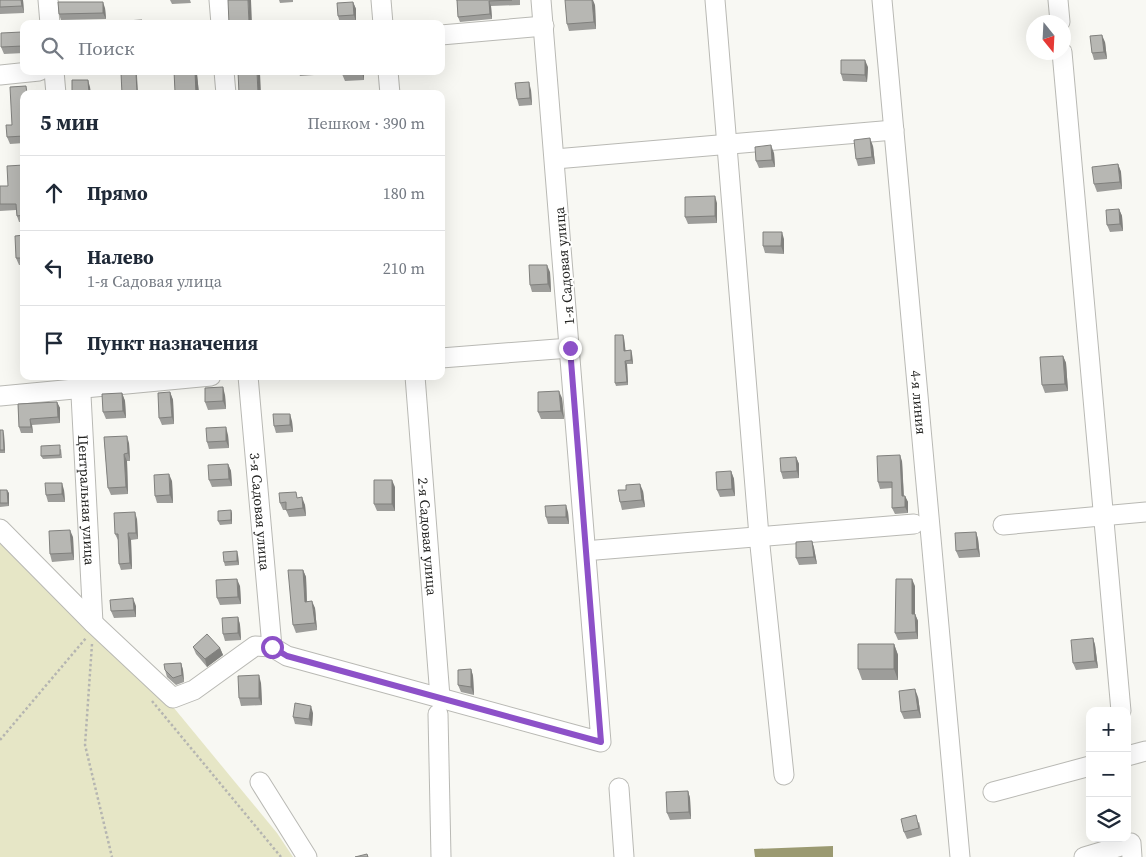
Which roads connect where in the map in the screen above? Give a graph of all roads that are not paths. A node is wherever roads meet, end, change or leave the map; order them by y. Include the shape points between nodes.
1 (48, 0) edge
2 (219, 0) edge
3 (381, 0) edge
4 (541, 0) edge
5 (715, 0) edge
6 (882, 0) edge
7 (1058, 0) edge
8 (1059, 15) edge
9 (50, 20) edge
10 (221, 20) edge
11 (383, 20) edge
12 (544, 26) junction
13 (445, 35) edge
14 (1063, 60) edge
15 (20, 73) edge
16 (0, 75) edge
17 (54, 75) edge
18 (224, 75) edge
19 (388, 75) edge
20 (56, 90) edge
21 (226, 90) edge
22 (390, 90) edge
23 (894, 130) junction
24 (725, 145) junction
25 (555, 159) junction
26 (570, 348) junction
27 (445, 358) edge
28 (106, 380) edge
29 (248, 380) edge
30 (415, 380) edge
31 (80, 381) edge
32 (0, 396) edge
33 (1146, 512) edge
34 (1104, 516) junction
35 (914, 524) dead end
36 (1003, 525) dead end
37 (0, 529) edge
38 (759, 536) junction
39 (596, 550) dead end
40 (93, 626) junction
41 (272, 647) junction
42 (439, 706) junction
43 (1121, 707) edge
44 (1146, 750) edge
45 (1131, 755) edge
46 (1086, 767) edge
47 (784, 775) dead end
48 (260, 782) dead end
49 (619, 788) dead end
50 (993, 792) dead end
51 (308, 857) edge
52 (441, 857) edge
53 (624, 857) edge
54 (960, 857) edge
55 (1084, 857) edge
56 (1132, 857) edge

1 - 9 street
2 - 10 street
3 - 11 street
4 - 12 street, 1-я Садовая улица
5 - 24 street
6 - 23 street, 4-я линия
7 - 8 street
12 - 13 street
12 - 25 street, 1-я Садовая улица
14 - 34 street
15 - 16 street
17 - 20 street
18 - 21 street
19 - 22 street
23 - 24 street
23 - 54 street, 4-я линия
24 - 25 street
24 - 38 street
25 - 26 street, 1-я Садовая улица
26 - 27 street
26 - 42 street, 1-я Садовая улица via 601,742
28 - 31 street
29 - 41 street, 3-я Садовая улица
30 - 42 street, 2-я Садовая улица
31 - 32 street
31 - 40 street, Центральная улица
33 - 34 street
34 - 36 street
34 - 43 street
35 - 38 street
37 - 40 street
38 - 39 street
38 - 47 street
40 - 41 street via 173,698 194,690 255,646
41 - 42 street via 287,656
42 - 52 street, 2-я Садовая улица
44 - 45 street
46 - 50 street
48 - 51 street
49 - 53 street
55 - 56 street via 1132,843

